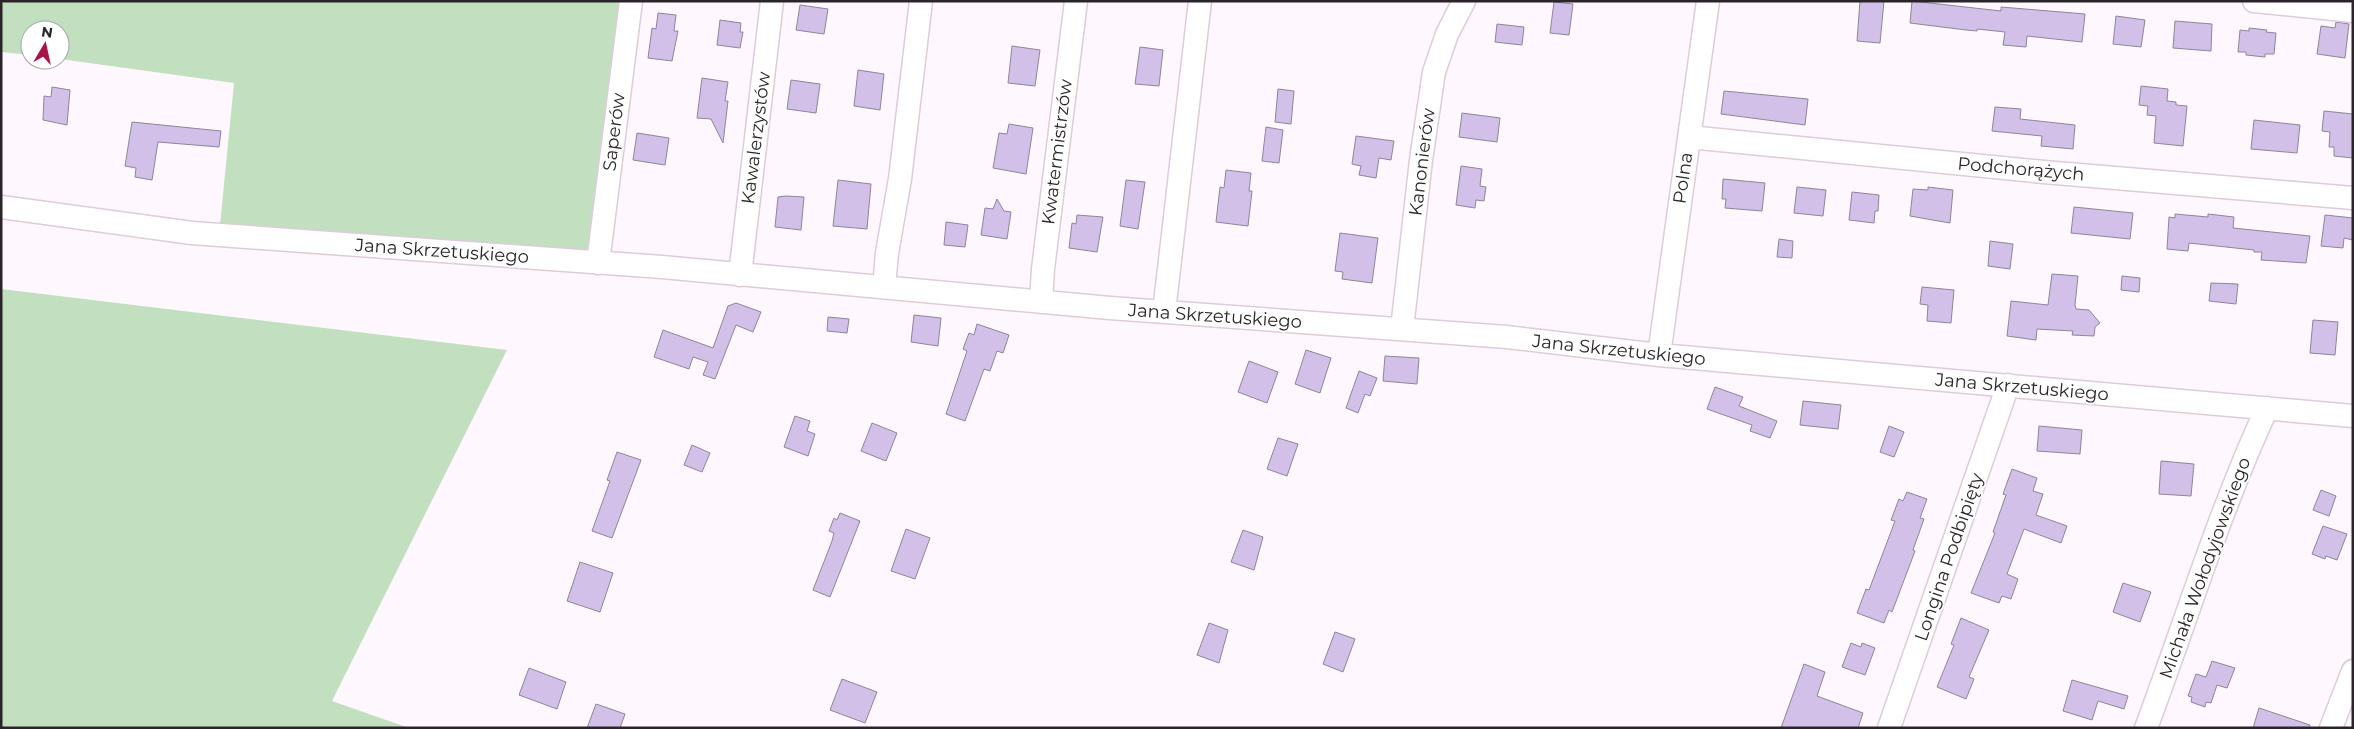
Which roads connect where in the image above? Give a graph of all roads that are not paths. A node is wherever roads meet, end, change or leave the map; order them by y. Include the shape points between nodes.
1 (631, 1) edge
2 (772, 1) edge
3 (922, 1) edge
4 (1076, 1) edge
5 (1200, 1) edge
6 (1464, 1) edge
7 (1708, 1) edge
8 (2254, 1) edge
9 (2353, 11) edge
10 (1689, 136) junction
11 (2353, 198) edge
12 (1, 207) edge
13 (598, 263) junction
14 (740, 275) junction
15 (884, 287) junction
16 (1041, 302) junction
17 (1164, 312) junction
18 (1402, 330) junction
19 (1659, 355) junction
20 (2008, 385) junction
21 (2267, 408) junction
22 (2353, 416) edge
23 (2353, 671) edge
24 (1889, 728) edge
25 (2146, 728) edge
26 (2331, 728) edge

1 - 13 street, Saperów
2 - 14 street, Kawalerzystów
3 - 15 street
4 - 16 street, Kwatermistrzów
5 - 17 street
6 - 18 street, Kanonierów via 1447,34 1434,72
7 - 10 street, Polna
8 - 9 street
10 - 11 street, Podchorążych via 2044,172
10 - 19 street, Polna
12 - 13 street, Jana Skrzetuskiego via 192,233
13 - 14 street, Jana Skrzetuskiego
14 - 15 street, Jana Skrzetuskiego
15 - 16 street, Jana Skrzetuskiego
16 - 17 street, Jana Skrzetuskiego
17 - 18 street, Jana Skrzetuskiego
18 - 19 street, Jana Skrzetuskiego
19 - 20 street, Jana Skrzetuskiego
20 - 21 street, Jana Skrzetuskiego
20 - 24 street, Longina Podbipięty
21 - 22 street, Jana Skrzetuskiego
21 - 25 street, Michała Wołodyjowskiego via 2221,518
23 - 26 street

